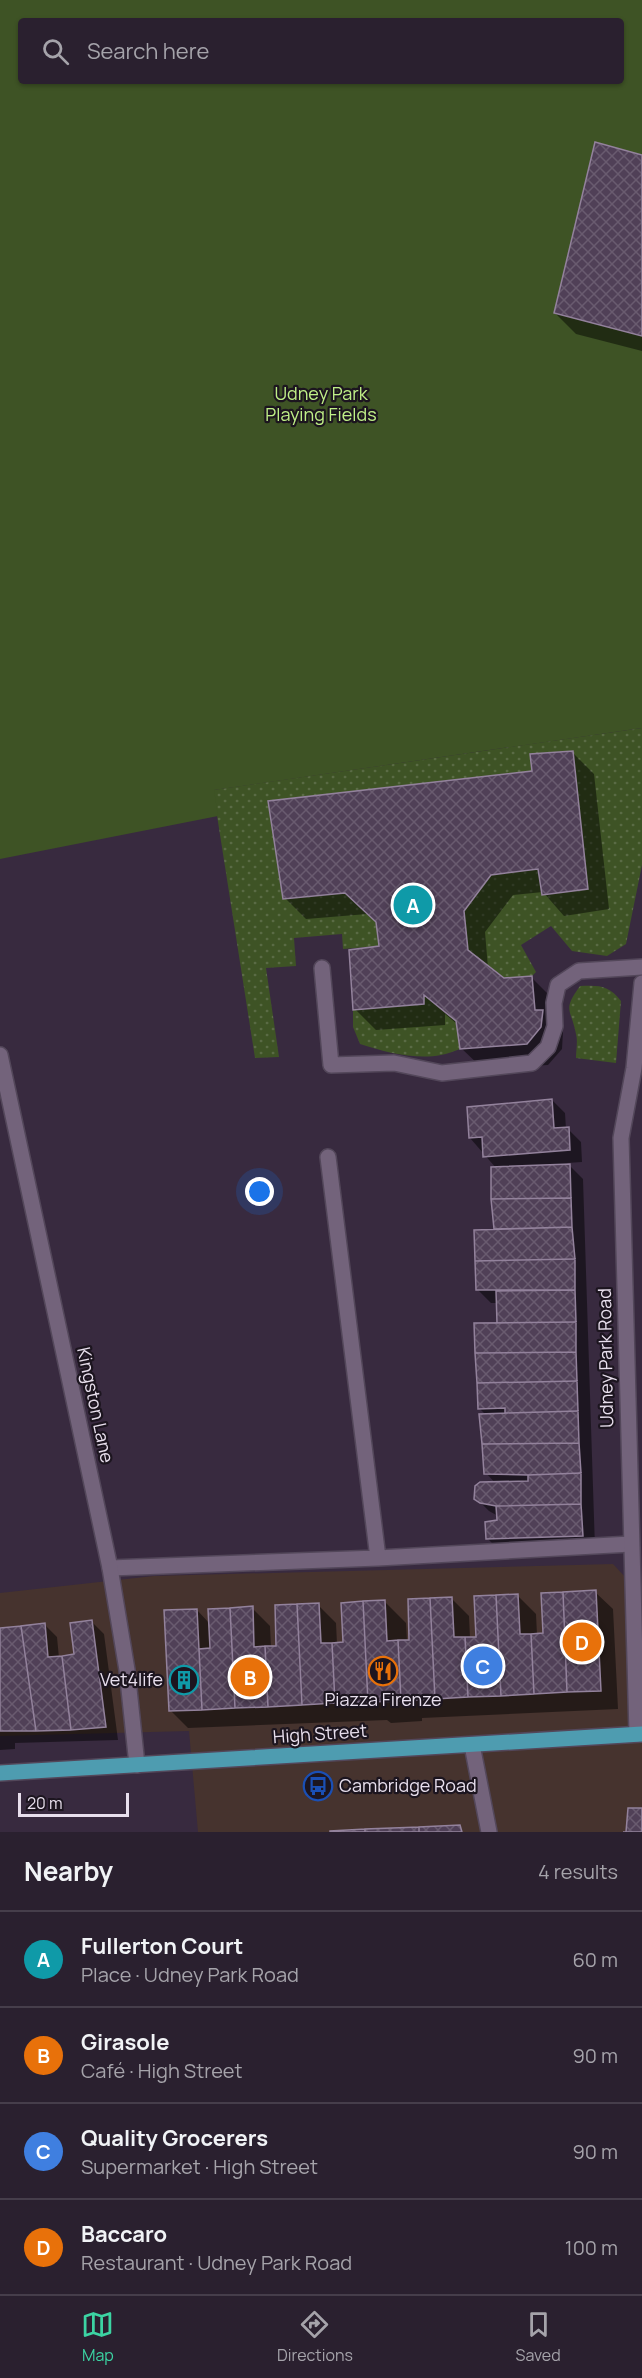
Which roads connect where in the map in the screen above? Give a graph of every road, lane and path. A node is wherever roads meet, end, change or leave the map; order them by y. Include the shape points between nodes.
1 (642, 967) edge
2 (322, 968) dead end
3 (642, 983) edge
4 (0, 1055) edge
5 (328, 1157) dead end
6 (631, 1544) junction
7 (378, 1558) junction
8 (110, 1568) junction
9 (640, 1734) edge
10 (472, 1745) junction
11 (137, 1765) junction
12 (0, 1773) edge
13 (489, 1832) edge

1 - 2 street via 579,971 558,985 555,1026 548,1047 532,1063 442,1073 394,1064 331,1065
3 - 6 street, Udney Park Road via 634,1068 621,1138
4 - 8 street, Kingston Lane
5 - 7 street
6 - 7 street
6 - 9 street, Udney Park Road
7 - 8 street
8 - 11 street, Kingston Lane
9 - 10 main road, High Street
10 - 11 main road, High Street
10 - 13 street
11 - 12 main road, High Street

